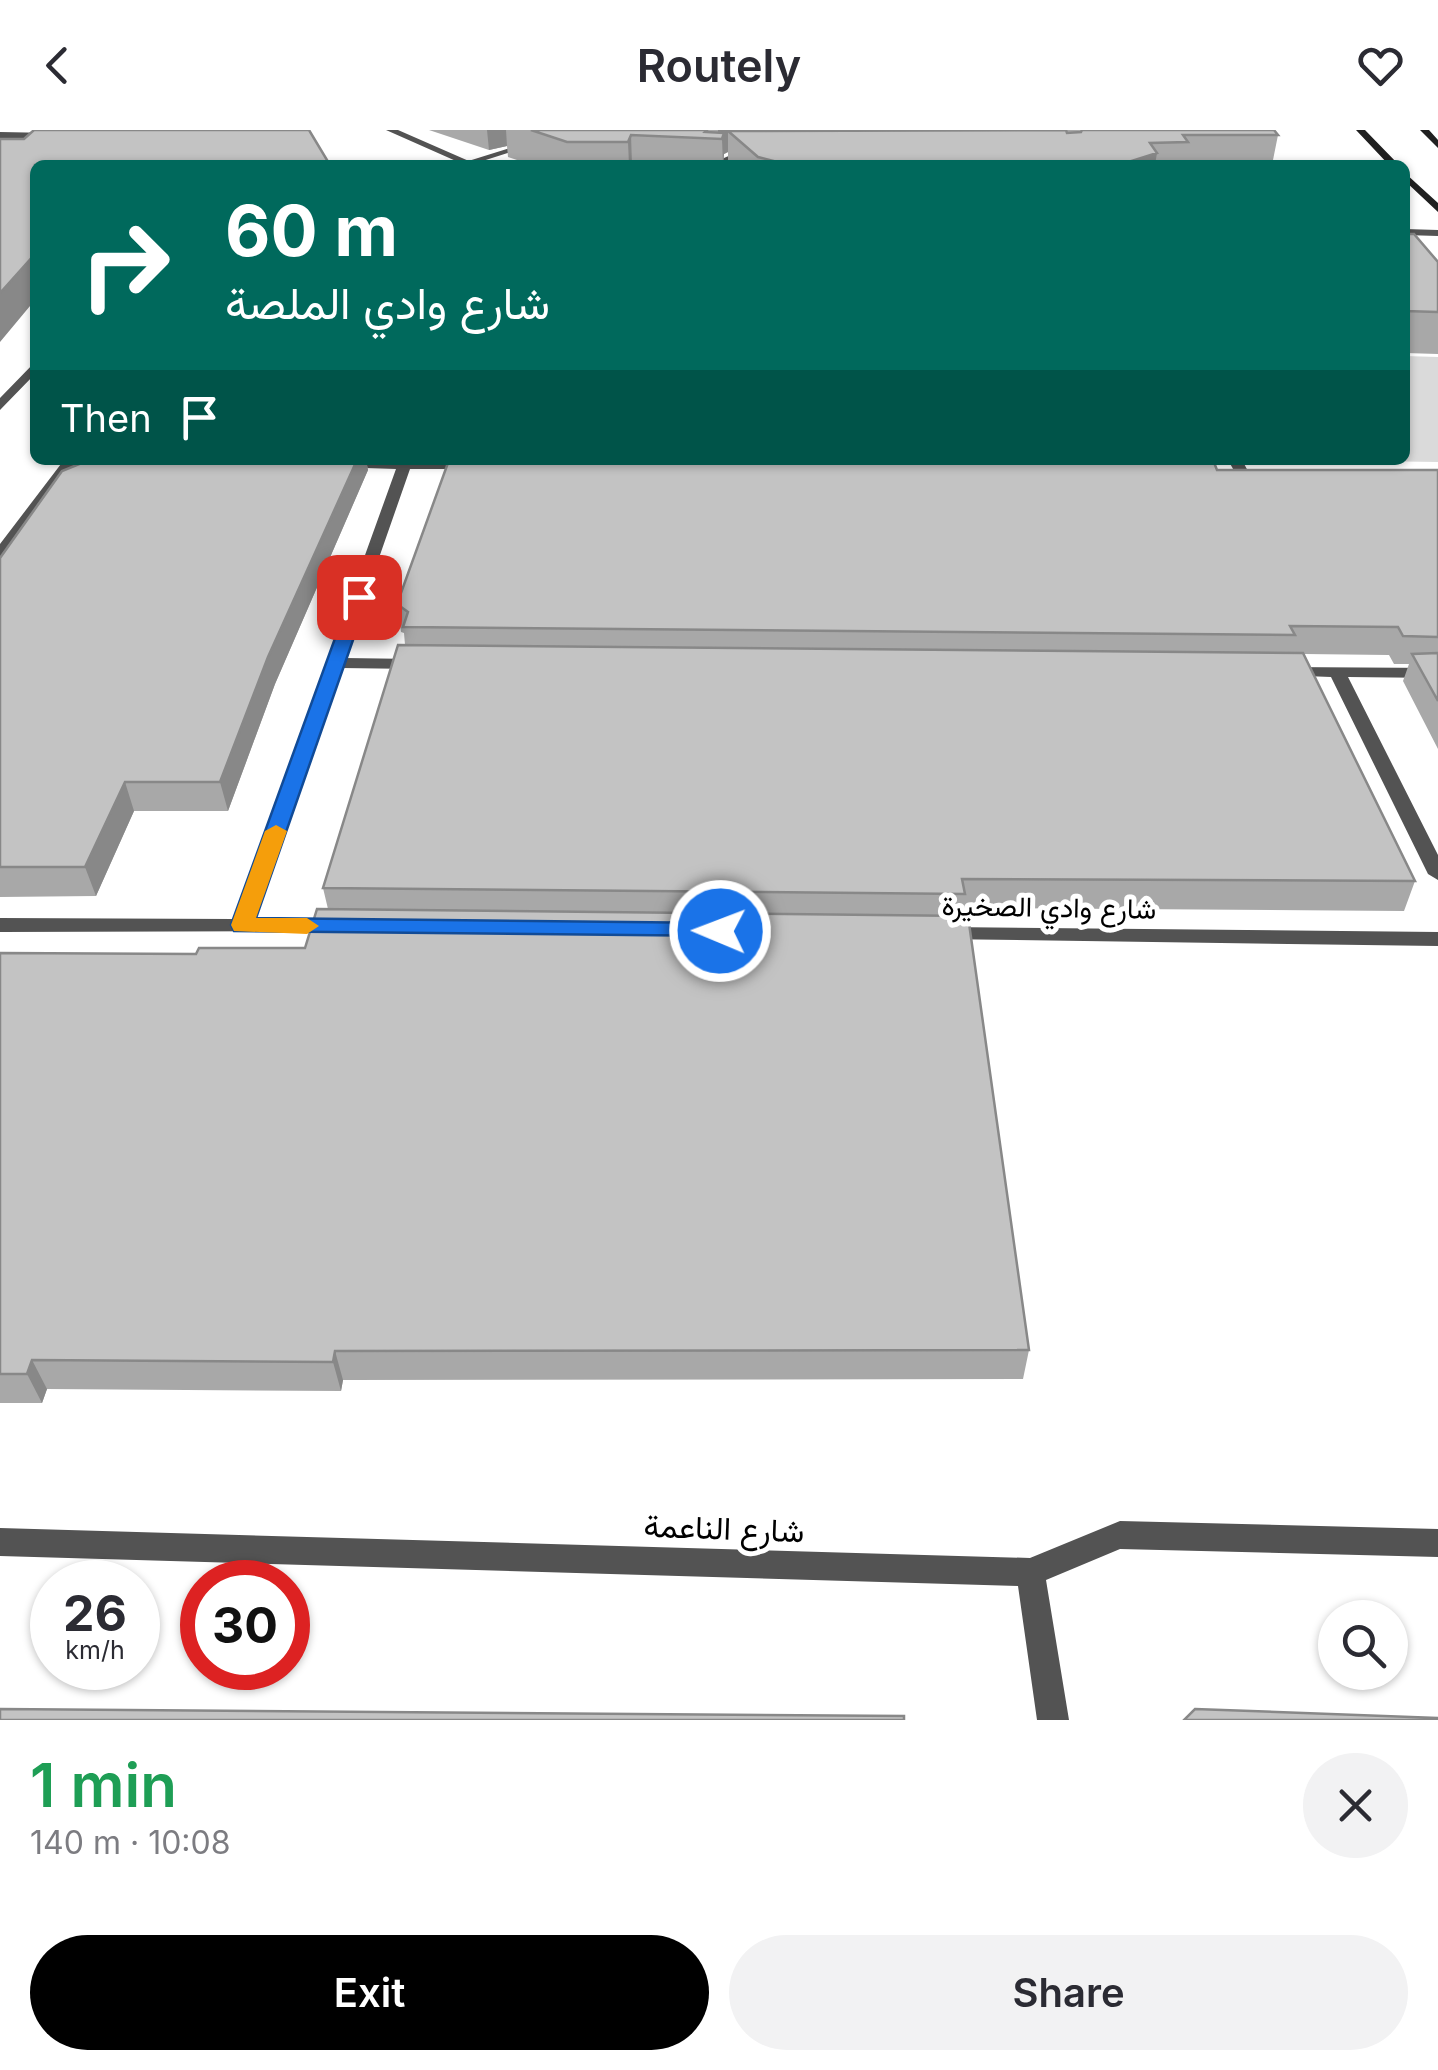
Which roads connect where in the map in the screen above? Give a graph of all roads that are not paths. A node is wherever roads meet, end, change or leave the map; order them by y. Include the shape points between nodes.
1 (390, 130) edge
2 (576, 130) edge
3 (796, 130) edge
4 (1360, 130) edge
5 (1424, 130) edge
6 (0, 135) edge
7 (62, 136) edge
8 (1438, 145) edge
9 (461, 160) edge
10 (482, 160) edge
11 (724, 160) edge
12 (1389, 160) edge
13 (1410, 181) edge
14 (1438, 210) edge
15 (1410, 232) edge
16 (1438, 232) edge
17 (30, 372) edge
18 (0, 406) edge
19 (67, 465) edge
20 (404, 465) joint
21 (484, 466) edge
22 (1238, 466) edge
23 (1222, 472) edge
24 (1261, 473) edge
25 (0, 554) edge
26 (336, 663) junction
27 (434, 664) edge
28 (1259, 672) edge
29 (1338, 672) junction
30 (1438, 673) edge
31 (1438, 874) edge
32 (0, 925) edge
33 (242, 925) junction
34 (362, 926) edge
35 (920, 933) edge
36 (1438, 940) edge
37 (0, 1542) edge
38 (1438, 1543) edge
39 (1030, 1572) junction
40 (1054, 1720) edge

1 - 9 street
2 - 10 street
3 - 11 street
4 - 12 street
5 - 8 street
6 - 7 street
13 - 14 street
15 - 16 street
17 - 18 street
19 - 25 street
20 - 21 street
20 - 26 street
22 - 23 street
22 - 24 street
26 - 27 street
26 - 33 street
28 - 29 street
29 - 30 street
29 - 31 street
32 - 33 street
33 - 34 street
35 - 36 street, شارع وادي الصخيرة
37 - 39 street, شارع الناعمة
38 - 39 street, شارع الناعمة via 1120,1534
39 - 40 street

